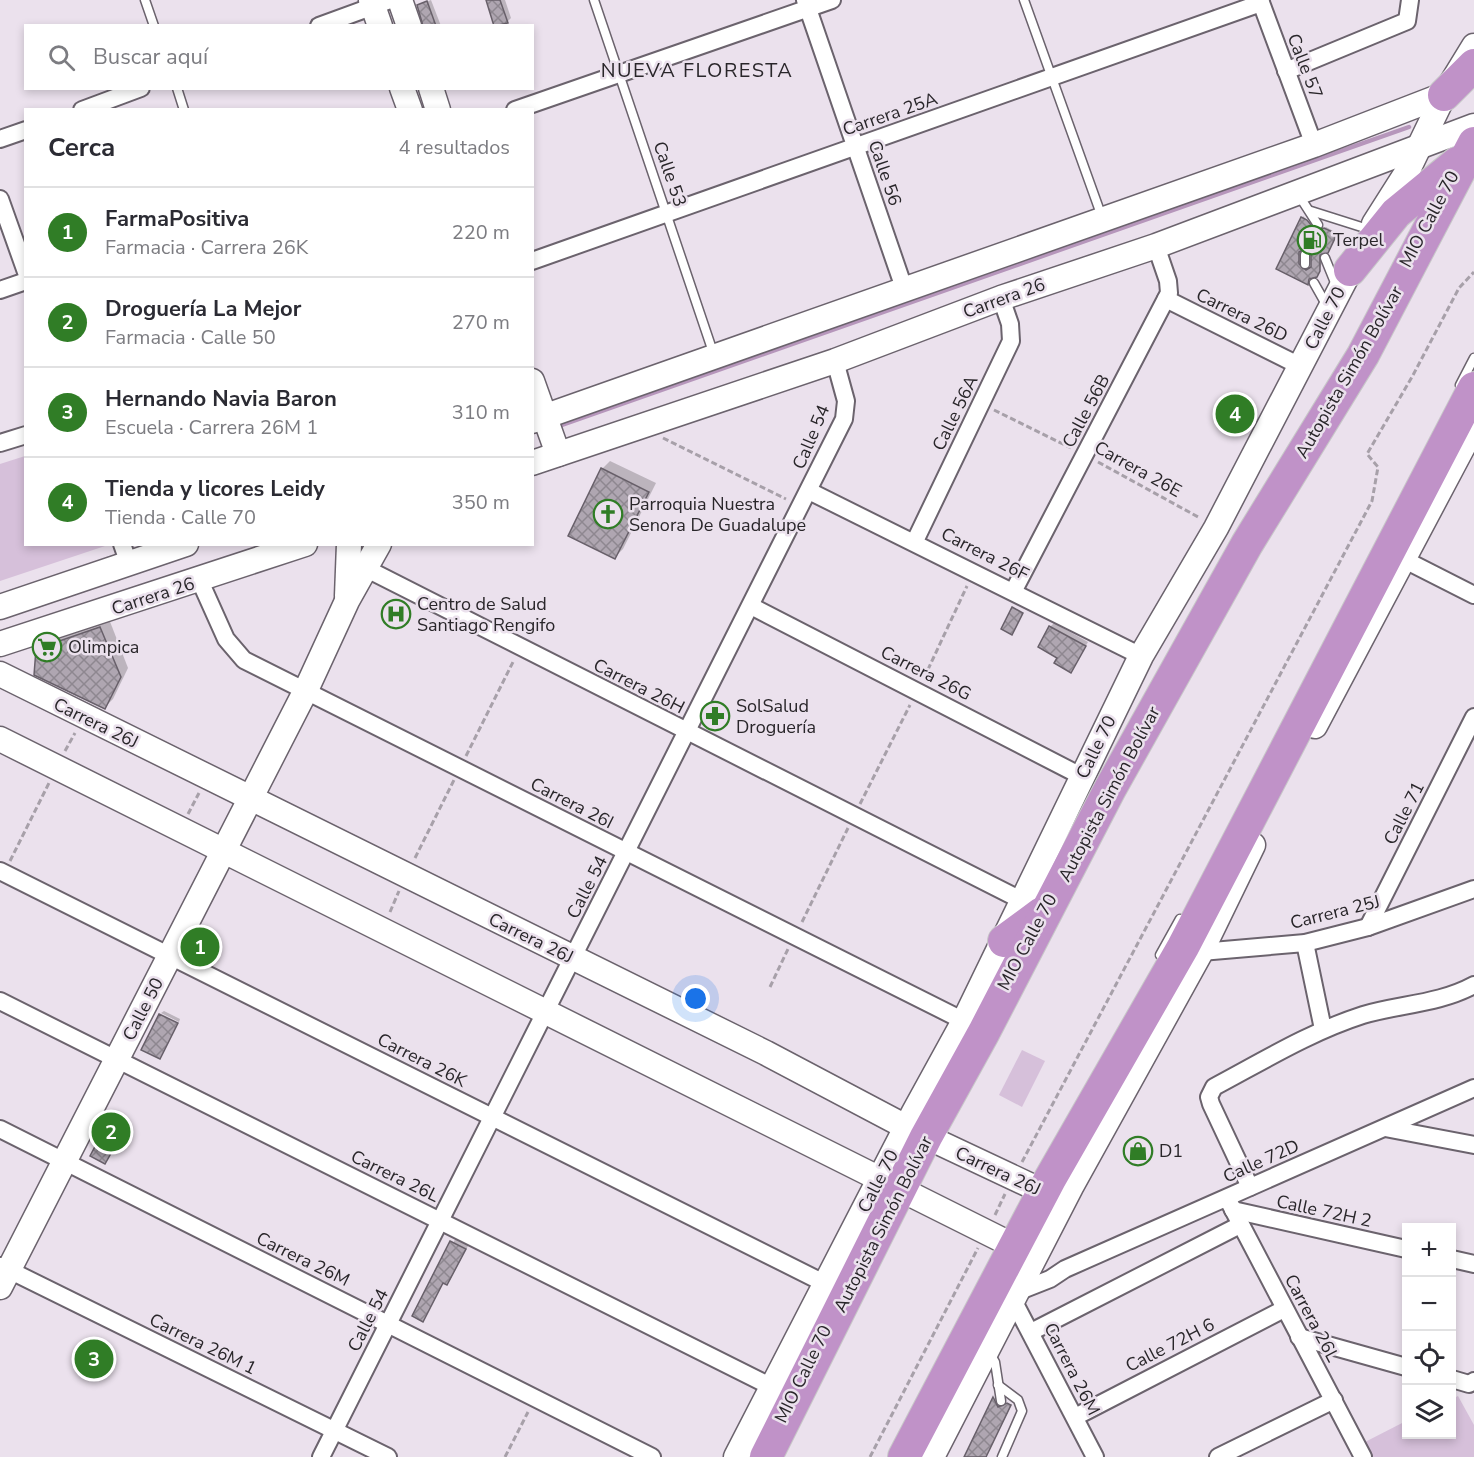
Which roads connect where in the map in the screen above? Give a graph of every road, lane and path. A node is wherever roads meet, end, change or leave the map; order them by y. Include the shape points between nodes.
1 (146, 0) edge
2 (400, 0) edge
3 (594, 0) edge
4 (832, 0) edge
5 (1024, 0) edge
6 (1410, 0) edge
7 (1261, 2) edge
8 (806, 4) edge
9 (379, 8) edge
10 (153, 24) edge
11 (326, 24) edge
12 (408, 24) edge
13 (1474, 46) edge
14 (1474, 65) edge
15 (1286, 70) junction
16 (619, 74) junction
17 (1052, 77) junction
18 (1474, 85) edge
19 (136, 90) edge
20 (178, 90) edge
21 (403, 90) edge
22 (432, 90) edge
23 (1444, 95) junction
24 (87, 108) edge
25 (183, 108) edge
26 (409, 108) edge
27 (437, 108) edge
28 (521, 108) edge
29 (24, 131) edge
30 (0, 139) edge
31 (1472, 141) edge
32 (1314, 145) junction
33 (855, 147) junction
34 (1417, 149) junction
35 (0, 199) edge
36 (1305, 202) junction
37 (666, 213) junction
38 (1102, 219) junction
39 (1318, 225) dead end
40 (1371, 230) junction
41 (1156, 246) junction
42 (534, 260) edge
43 (24, 266) edge
44 (1474, 272) edge
45 (24, 282) edge
46 (1336, 282) junction
47 (1314, 283) dead end
48 (0, 290) edge
49 (904, 291) junction
50 (1001, 298) junction
51 (1166, 299) junction
52 (715, 358) junction
53 (1474, 358) edge
54 (835, 361) junction
55 (1300, 366) junction
56 (1466, 389) edge
57 (534, 392) edge
58 (981, 404) junction
59 (539, 419) edge
60 (1474, 426) edge
61 (639, 427) junction
62 (24, 436) edge
63 (0, 443) edge
64 (558, 454) junction
65 (1085, 455) junction
66 (534, 463) edge
67 (809, 491) junction
68 (801, 506) junction
69 (1216, 528) junction
70 (915, 541) junction
71 (174, 546) edge
72 (299, 546) edge
73 (349, 546) edge
74 (378, 546) edge
75 (125, 554) edge
76 (1405, 560) junction
77 (367, 569) junction
78 (974, 571) junction
79 (200, 581) junction
80 (1014, 590) junction
81 (1474, 595) edge
82 (347, 601) junction
83 (751, 606) junction
84 (0, 607) edge
85 (0, 644) edge
86 (1141, 656) junction
87 (0, 674) edge
88 (306, 690) junction
89 (918, 691) junction
90 (84, 717) junction
91 (1474, 717) edge
92 (687, 732) junction
93 (0, 740) edge
94 (56, 767) junction
95 (1081, 776) junction
96 (207, 778) junction
97 (250, 800) junction
98 (1265, 804) junction
99 (854, 816) junction
100 (180, 829) junction
101 (224, 851) junction
102 (626, 853) junction
103 (2, 872) edge
104 (406, 876) junction
105 (1474, 889) edge
106 (1036, 905) junction
107 (1185, 911) dead end
108 (1368, 927) junction
109 (383, 930) junction
110 (795, 937) junction
111 (1004, 941) joint
112 (1305, 943) junction
113 (1201, 952) junction
114 (170, 956) junction
115 (573, 958) junction
116 (1156, 963) dead end
117 (984, 981) joint
118 (1474, 986) edge
119 (770, 987) dead end
120 (0, 1001) edge
121 (546, 1011) junction
122 (974, 1027) junction
123 (1323, 1029) junction
124 (117, 1059) junction
125 (1474, 1088) edge
126 (493, 1117) junction
127 (1385, 1128) junction
128 (0, 1129) edge
129 (928, 1138) junction
130 (1474, 1145) edge
131 (65, 1163) junction
132 (902, 1183) junction
133 (1250, 1187) junction
134 (1037, 1189) junction
135 (1233, 1211) junction
136 (441, 1220) junction
137 (896, 1221) dead end
138 (1008, 1243) junction
139 (1402, 1248) edge
140 (1456, 1260) edge
141 (1474, 1264) edge
142 (1065, 1269) junction
143 (3, 1274) edge
144 (826, 1284) junction
145 (1015, 1296) junction
146 (1284, 1309) junction
147 (388, 1323) junction
148 (1031, 1332) junction
149 (1299, 1337) junction
150 (988, 1350) junction
151 (1402, 1365) edge
152 (1456, 1380) edge
153 (998, 1385) junction
154 (1472, 1386) edge
155 (772, 1387) junction
156 (534, 1400) junction
157 (1334, 1400) junction
158 (1001, 1401) dead end
159 (1075, 1417) junction
160 (334, 1431) junction
161 (321, 1457) edge
162 (388, 1457) edge
163 (505, 1457) edge
164 (652, 1457) edge
165 (736, 1457) edge
166 (766, 1457) edge
167 (870, 1457) edge
168 (904, 1457) edge
169 (932, 1457) edge
170 (1002, 1457) edge
171 (1095, 1457) edge
172 (1218, 1457) edge
173 (1363, 1457) edge

1 - 10 lane
2 - 12 street
3 - 16 lane, Calle 53
4 - 8 street
5 - 17 lane
6 - 15 street via 1407,21
7 - 15 street, Calle 57
7 - 17 street, Carrera 25A
8 - 16 street
8 - 33 street, Calle 56
9 - 11 street
13 - 23 street, Calle 70
14 - 23 highway
15 - 32 street, Calle 57
16 - 28 street
16 - 37 lane, Calle 53
17 - 33 street, Carrera 25A
17 - 38 lane
18 - 23 street
19 - 24 street
20 - 25 lane
21 - 26 street
22 - 27 street
23 - 32 street
23 - 34 street, Calle 70
29 - 30 street
31 - 34 street, Carrera 26
31 - 46 highway via 1396,213
31 - 106 highway, Autopista Simón Bolívar via 1363,355 1241,554 1110,789
32 - 38 street
33 - 37 street, Carrera 25A
33 - 49 street, Calle 56
34 - 36 street, Carrera 26
34 - 40 street, Calle 70
35 - 43 street
36 - 39 lane
36 - 40 lane
36 - 41 street, Carrera 26
37 - 42 street, Carrera 25A
37 - 52 lane, Calle 53
38 - 49 street
40 - 46 street, Calle 70
41 - 50 street, Carrera 26
41 - 51 street via 1169,285
44 - 134 path via 1459,288 1367,454 1378,467 1372,501
45 - 48 street
46 - 47 lane
46 - 55 street, Calle 70
49 - 52 street
50 - 54 street, Carrera 26
50 - 58 street, Calle 56A via 1011,341
51 - 55 street, Carrera 26D
51 - 65 street, Calle 56B
52 - 59 street
53 - 56 lane
54 - 61 street, Carrera 26
54 - 67 street, Calle 54 via 846,408 844,419
55 - 69 street, Calle 70
56 - 98 highway
57 - 59 street
58 - 65 path, Carrera 26E
58 - 70 street, Calle 56A
59 - 64 street
60 - 76 street
61 - 64 street, Carrera 26
61 - 68 path
62 - 63 street
64 - 66 street, Carrera 26
65 - 69 path, Carrera 26E
65 - 80 street, Calle 56B
67 - 68 street, Calle 54
67 - 70 street, Carrera 26F
68 - 83 street, Calle 54
69 - 86 street, Calle 70
70 - 78 street, Carrera 26F
71 - 75 street, Carrera 26
72 - 79 street, Carrera 26
73 - 82 street, Calle 50
74 - 77 street, Calle 50
75 - 84 street, Carrera 26
76 - 81 street
76 - 98 street
77 - 82 street, Calle 50
77 - 92 street, Carrera 26H
78 - 80 street, Carrera 26F
78 - 89 path
79 - 85 street, Carrera 26
79 - 88 street, Carrera 26I via 236,653
80 - 86 street, Carrera 26F
82 - 88 street, Calle 50
83 - 89 street, Carrera 26G
83 - 92 street, Calle 54
86 - 95 street, Calle 70
87 - 90 street, Carrera 26J
88 - 97 street, Calle 50
88 - 102 street, Carrera 26I
89 - 95 street, Carrera 26G
89 - 99 path
90 - 94 path
90 - 96 street, Carrera 26J
91 - 108 street, Calle 71
92 - 99 street, Carrera 26H
92 - 102 street, Calle 54
93 - 94 street
94 - 100 street
94 - 103 path
95 - 106 street, Calle 70
96 - 97 street, Carrera 26J
96 - 100 path
97 - 101 street, Calle 50
97 - 104 street, Carrera 26J
98 - 113 street
98 - 134 highway
99 - 106 street, Carrera 26H
99 - 110 path
100 - 101 street
101 - 109 street
101 - 114 street, Calle 50
102 - 110 street, Carrera 26I
102 - 115 street, Calle 54
103 - 114 street, Carrera 26K
104 - 109 path
104 - 115 street, Carrera 26J
105 - 108 street, Carrera 25J
106 - 111 highway
106 - 122 highway, Autopista Simón Bolívar
107 - 116 lane
108 - 112 street, Carrera 25J
109 - 121 street
110 - 119 path
110 - 122 street, Carrera 26I
111 - 117 street
112 - 113 street, Carrera 25J
112 - 123 street
113 - 134 street
114 - 124 street, Calle 50
114 - 126 street, Carrera 26K
115 - 121 street, Calle 54
115 - 129 street, Carrera 26J
117 - 122 highway
118 - 123 street via 1424,1004 1366,1014
120 - 124 street, Carrera 26L
121 - 126 street, Calle 54
121 - 132 street
122 - 129 highway, Autopista Simón Bolívar
123 - 133 street via 1214,1087 1209,1097
124 - 131 street, Calle 50
124 - 136 street, Carrera 26L
125 - 127 street, Calle 72D
126 - 136 street, Calle 54
126 - 144 street, Carrera 26K
127 - 130 street
127 - 133 street, Calle 72D
128 - 131 street, Carrera 26M
129 - 132 highway, Autopista Simón Bolívar
129 - 134 street, Carrera 26J
131 - 143 street, Calle 50
131 - 147 street, Carrera 26M
132 - 137 lane
132 - 138 street
132 - 144 street, Calle 70
132 - 166 highway, Autopista Simón Bolívar
133 - 135 street, Calle 72D
134 - 138 highway
134 - 138 path
135 - 139 street, Calle 72H 2
135 - 142 street, Calle 72D
135 - 146 street, Carrera 26L
135 - 148 street
136 - 147 street, Calle 54
136 - 155 street, Carrera 26L
138 - 142 street via 1055,1268
138 - 145 street
138 - 167 path
138 - 168 highway
140 - 141 street
142 - 145 street, Calle 72D
143 - 160 street, Carrera 26M 1
144 - 155 street, Calle 70
145 - 148 street, Carrera 26M
145 - 150 street
146 - 149 street, Carrera 26L
146 - 159 street, Calle 72H 6
147 - 156 street, Carrera 26M
147 - 160 street, Calle 54
148 - 159 street, Carrera 26M
149 - 151 street
149 - 157 street, Carrera 26L
150 - 153 lane via 995,1362
150 - 169 street
152 - 154 street
153 - 158 lane
153 - 170 lane via 1017,1400 1022,1411
155 - 165 street, Calle 70
156 - 163 path
156 - 164 street, Carrera 26M
157 - 172 street
157 - 173 street, Carrera 26L
159 - 171 street, Carrera 26M
160 - 161 street, Calle 54
160 - 162 street, Carrera 26M 1

